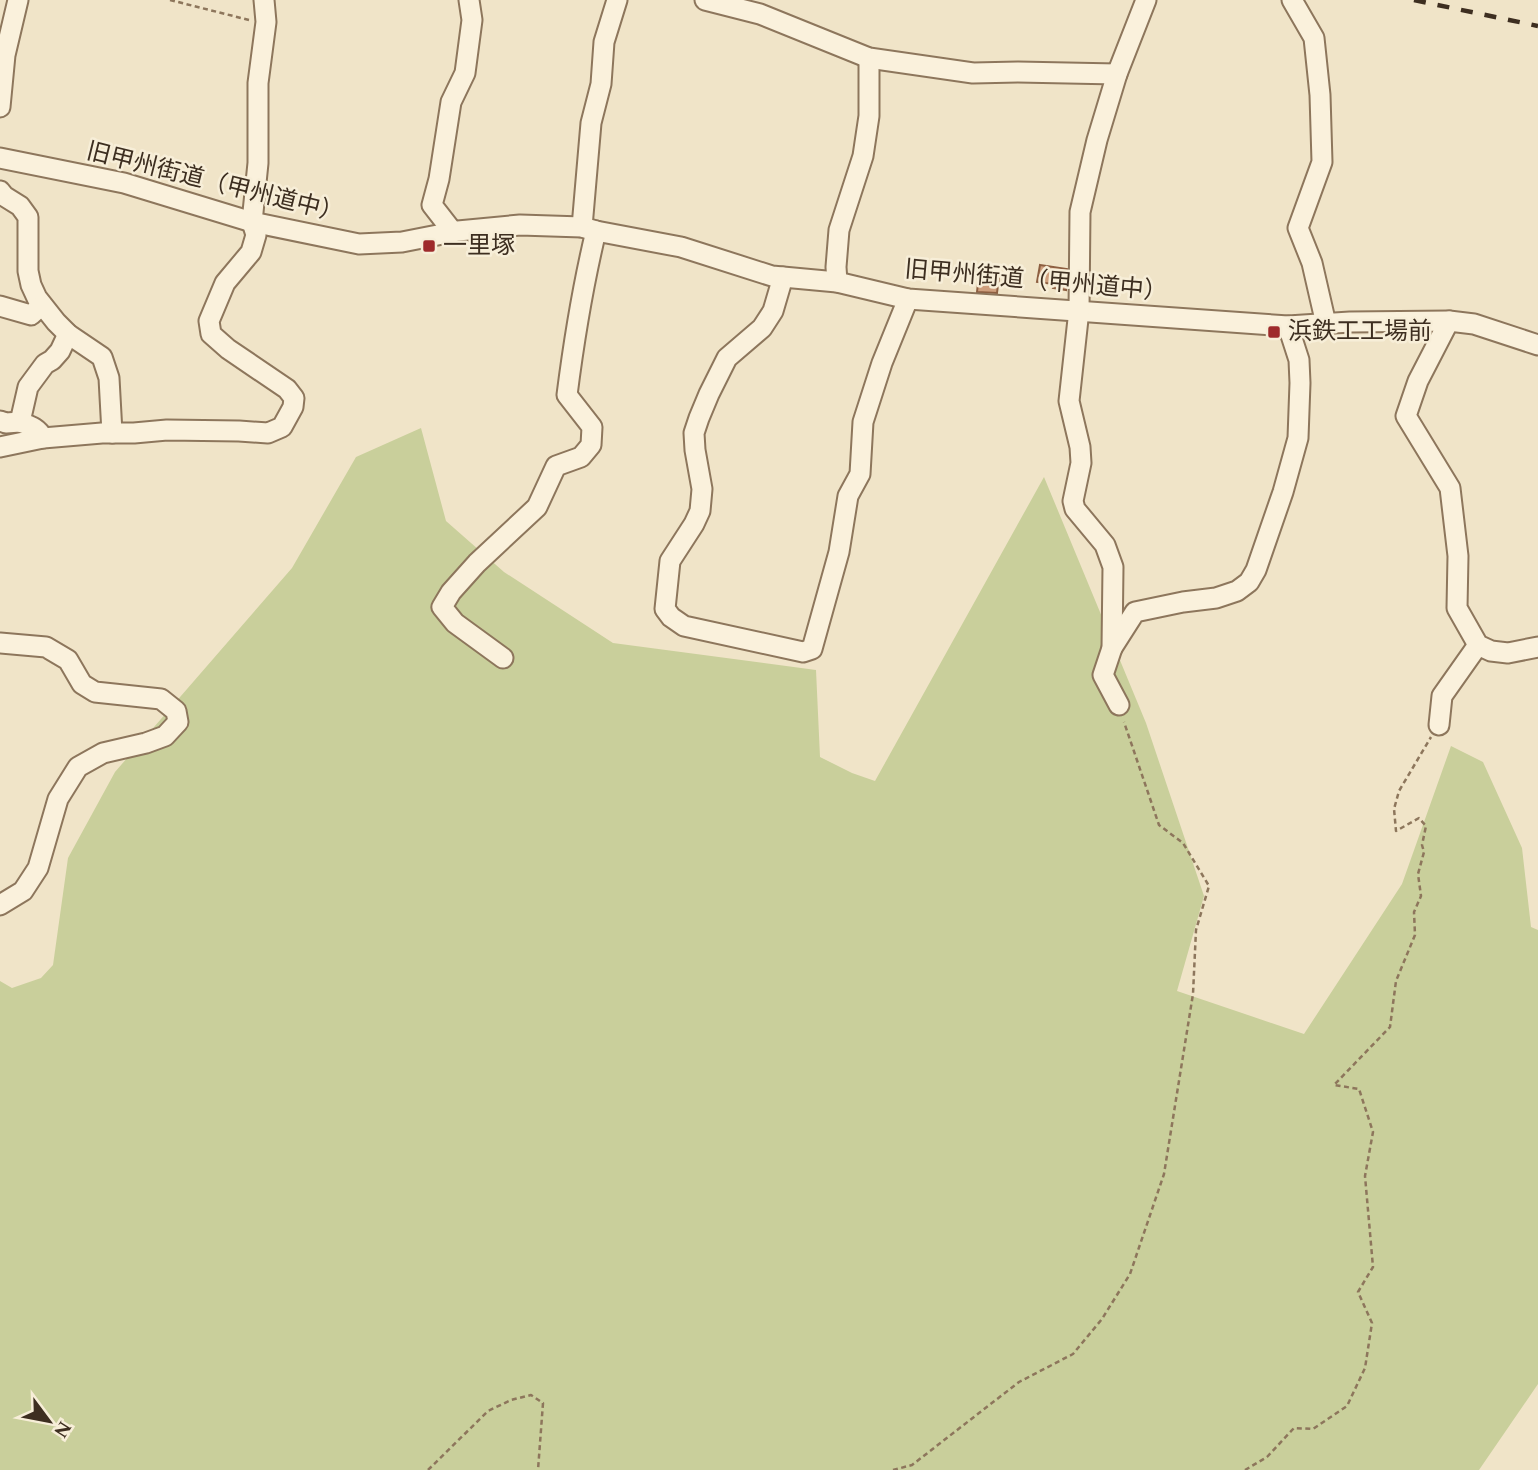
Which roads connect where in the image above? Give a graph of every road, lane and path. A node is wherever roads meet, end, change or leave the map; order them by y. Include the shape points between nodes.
1 (18, 0) edge
2 (170, 0) edge
3 (264, 0) edge
4 (469, 0) edge
5 (617, 0) edge
6 (705, 0) edge
7 (1146, 0) edge
8 (1292, 0) edge
9 (265, 25) junction
10 (869, 58) junction
11 (1117, 74) junction
12 (0, 107) edge
13 (0, 160) edge
14 (0, 191) edge
15 (251, 222) junction
16 (589, 229) junction
17 (453, 232) junction
18 (783, 277) junction
19 (837, 282) junction
20 (908, 299) junction
21 (43, 305) junction
22 (0, 306) edge
23 (1079, 310) junction
24 (1449, 321) junction
25 (1326, 324) junction
26 (1288, 326) junction
27 (68, 334) junction
28 (1538, 345) edge
29 (0, 421) edge
30 (20, 422) junction
31 (112, 433) junction
32 (43, 439) junction
33 (0, 447) edge
34 (0, 643) edge
35 (1478, 645) junction
36 (1538, 647) edge
37 (1112, 648) junction
38 (503, 658) dead end
39 (1119, 705) joint
40 (1439, 725) joint
41 (0, 905) edge
42 (428, 1470) edge
43 (537, 1470) edge
44 (893, 1470) edge
45 (1245, 1470) edge

1 - 12 street via 5,55
2 - 9 path
3 - 9 street
4 - 17 street via 472,20 465,73 451,102 432,205
5 - 16 street via 604,42 601,84 591,122
6 - 10 street via 760,14
7 - 11 street
8 - 25 street via 1314,38 1320,95 1322,162 1298,228 1312,262
9 - 15 street
10 - 11 street via 973,73
10 - 19 street via 869,116 863,156 839,230
11 - 23 street via 1080,212
13 - 15 street, 旧甲州街道（甲州道中） via 124,183
14 - 21 street via 28,216 28,271
15 - 17 street, 旧甲州街道（甲州道中） via 359,244 402,243
15 - 31 street via 256,235 251,252 225,283 209,321 211,334 287,390 294,398 290,416 282,427 268,433
16 - 17 street, 旧甲州街道（甲州道中） via 520,225
16 - 18 street, 旧甲州街道（甲州道中） via 681,247
16 - 38 street via 587,271 567,395 592,427 591,444 581,457 556,466 537,506 477,563 442,607 455,623
18 - 19 street, 旧甲州街道（甲州道中）
18 - 20 street via 773,311 762,328 727,358 699,418 694,433 702,489 700,511 670,561 665,609 684,626 803,652 812,649 839,552 848,496 860,474 863,422
19 - 20 street, 旧甲州街道（甲州道中）
20 - 23 street, 旧甲州街道（甲州道中）
21 - 22 street via 31,315
21 - 27 street
23 - 26 street, 旧甲州街道（甲州道中）
23 - 37 street via 1069,401 1081,463 1073,501 1105,545 1113,568
24 - 25 street, 旧甲州街道（甲州道中）
24 - 28 street, 旧甲州街道（甲州道中） via 1474,324
24 - 35 street via 1418,381 1406,416 1450,488 1458,556 1457,608
25 - 26 street, 旧甲州街道（甲州道中）
26 - 37 street via 1299,359 1298,438 1256,570 1237,590 1216,598 1135,612
27 - 30 street via 60,351 29,387
27 - 31 street via 102,357 109,378
29 - 30 street
30 - 32 street via 39,431
31 - 32 street
32 - 33 street
34 - 41 street via 46,647 68,660 82,684 95,692 161,699 176,711 178,722 164,736 103,753 78,767 58,799 38,868 23,891
35 - 36 street via 1490,652 1508,653
35 - 40 street via 1442,695
37 - 39 street via 1103,675
39 - 44 path via 1158,825 1182,843 1209,886 1196,930 1193,994 1164,1174 1130,1274 1073,1354 1019,1382 912,1465
40 - 45 path via 1399,791 1394,809 1396,831 1419,818 1426,826 1415,935 1396,981 1390,1027 1334,1086 1359,1089 1373,1132 1365,1176 1373,1267 1358,1292 1372,1323 1365,1368 1347,1406 1313,1429 1294,1428 1267,1457
42 - 43 path via 488,1412 511,1399 531,1395 543,1403

